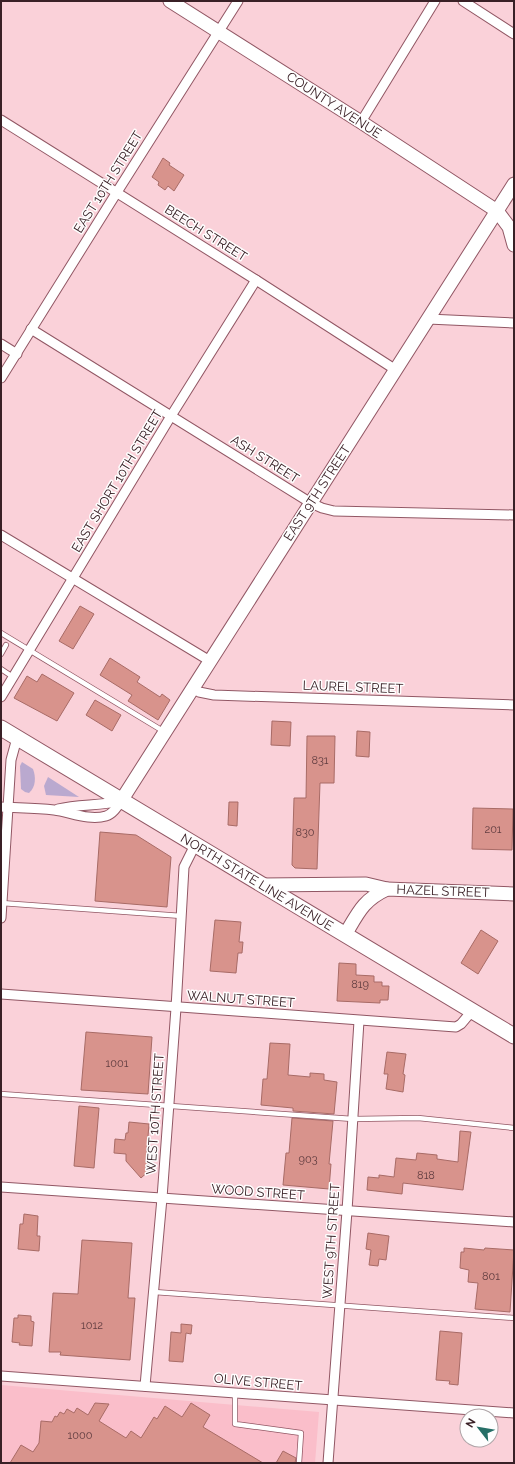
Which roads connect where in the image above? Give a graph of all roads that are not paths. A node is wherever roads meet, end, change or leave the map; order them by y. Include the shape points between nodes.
1 (170, 1) edge
2 (238, 1) edge
3 (435, 1) edge
4 (463, 1) edge
5 (219, 32) junction
6 (514, 34) edge
7 (1, 120) edge
8 (362, 122) junction
9 (514, 184) edge
10 (117, 192) junction
11 (497, 211) junction
12 (514, 245) edge
13 (256, 280) junction
14 (428, 319) junction
15 (514, 323) edge
16 (31, 329) junction
17 (1, 344) edge
18 (17, 354) junction
19 (396, 370) junction
20 (1, 378) edge
21 (171, 416) junction
22 (311, 503) junction
23 (514, 515) edge
24 (1, 535) edge
25 (73, 579) junction
26 (1, 633) edge
27 (6, 645) dead end
28 (30, 650) junction
29 (1, 654) edge
30 (210, 661) junction
31 (1, 669) edge
32 (13, 677) junction
33 (193, 688) junction
34 (1, 697) edge
35 (514, 705) edge
36 (1, 728) edge
37 (165, 732) junction
38 (17, 738) junction
39 (121, 802) junction
40 (5, 807) edge
41 (195, 845) junction
42 (262, 884) junction
43 (387, 889) junction
44 (514, 894) edge
45 (2, 903) edge
46 (182, 916) junction
47 (1, 918) edge
48 (345, 935) junction
49 (1, 994) edge
50 (176, 1008) junction
51 (472, 1011) junction
52 (359, 1021) junction
53 (514, 1036) edge
54 (1, 1094) edge
55 (169, 1105) junction
56 (353, 1119) junction
57 (514, 1128) edge
58 (1, 1187) edge
59 (162, 1198) junction
60 (347, 1212) junction
61 (514, 1222) edge
62 (154, 1292) junction
63 (340, 1305) junction
64 (514, 1318) edge
65 (1, 1376) edge
66 (145, 1386) junction
67 (235, 1393) junction
68 (332, 1401) junction
69 (514, 1413) edge
70 (299, 1463) edge
71 (328, 1463) edge

1 - 5 street, COUNTY AVENUE
2 - 5 street, EAST 10TH STREET
3 - 8 street
4 - 6 street
5 - 8 street, COUNTY AVENUE
5 - 10 street, EAST 10TH STREET
7 - 10 street, BEECH STREET
8 - 11 street, COUNTY AVENUE
9 - 11 street, EAST 9TH STREET
10 - 13 street, BEECH STREET
10 - 16 street, EAST 10TH STREET
11 - 12 street, COUNTY AVENUE via 509,227
11 - 14 street, EAST 9TH STREET
13 - 19 street, BEECH STREET
13 - 21 street, EAST SHORT 10TH STREET
14 - 15 street
14 - 19 street, EAST 9TH STREET
16 - 18 street, EAST 10TH STREET
16 - 21 street, ASH STREET
17 - 18 street
18 - 20 street, EAST 10TH STREET
19 - 22 street, EAST 9TH STREET
21 - 22 street, ASH STREET
21 - 25 street, EAST SHORT 10TH STREET
22 - 23 street, ASH STREET via 334,511
22 - 30 street, EAST 9TH STREET
24 - 25 street
25 - 28 street, EAST SHORT 10TH STREET
25 - 30 street
26 - 28 lane
27 - 29 lane
28 - 32 street, EAST SHORT 10TH STREET
28 - 37 lane
30 - 33 street, EAST 9TH STREET
31 - 32 lane
32 - 34 street, EAST SHORT 10TH STREET
33 - 35 street, LAUREL STREET via 214,695
33 - 37 street, EAST 9TH STREET
36 - 38 main road, NORTH STATE LINE AVENUE
37 - 39 street, EAST 9TH STREET
38 - 39 main road, NORTH STATE LINE AVENUE
38 - 40 street via 11,760
39 - 40 street via 105,817
39 - 41 main road, NORTH STATE LINE AVENUE
40 - 45 street
41 - 42 main road, NORTH STATE LINE AVENUE
41 - 46 street, WEST 10TH STREET via 184,867
42 - 43 street via 366,884
42 - 48 main road, NORTH STATE LINE AVENUE
43 - 44 street, HAZEL STREET
43 - 48 street, HAZEL STREET via 366,902
45 - 46 lane
45 - 47 street
46 - 50 street, WEST 10TH STREET
48 - 51 main road, NORTH STATE LINE AVENUE
49 - 50 street, WALNUT STREET
50 - 52 street, WALNUT STREET
50 - 55 street, WEST 10TH STREET
51 - 52 street, WALNUT STREET via 456,1027
51 - 53 main road, NORTH STATE LINE AVENUE
52 - 56 street, WEST 9TH STREET
54 - 55 lane
55 - 56 lane
55 - 59 street, WEST 10TH STREET
56 - 57 lane via 418,1118
56 - 60 street, WEST 9TH STREET
58 - 59 street, WOOD STREET
59 - 60 street, WOOD STREET
59 - 62 street, WEST 10TH STREET
60 - 61 street, WOOD STREET
60 - 63 street, WEST 9TH STREET
62 - 63 lane
62 - 66 street, WEST 10TH STREET
63 - 64 lane
63 - 68 street, WEST 9TH STREET
65 - 66 street, OLIVE STREET
66 - 67 street, OLIVE STREET
67 - 68 street, OLIVE STREET
67 - 70 lane via 235,1424 301,1433
68 - 69 street, OLIVE STREET
68 - 71 street, WEST 9TH STREET

